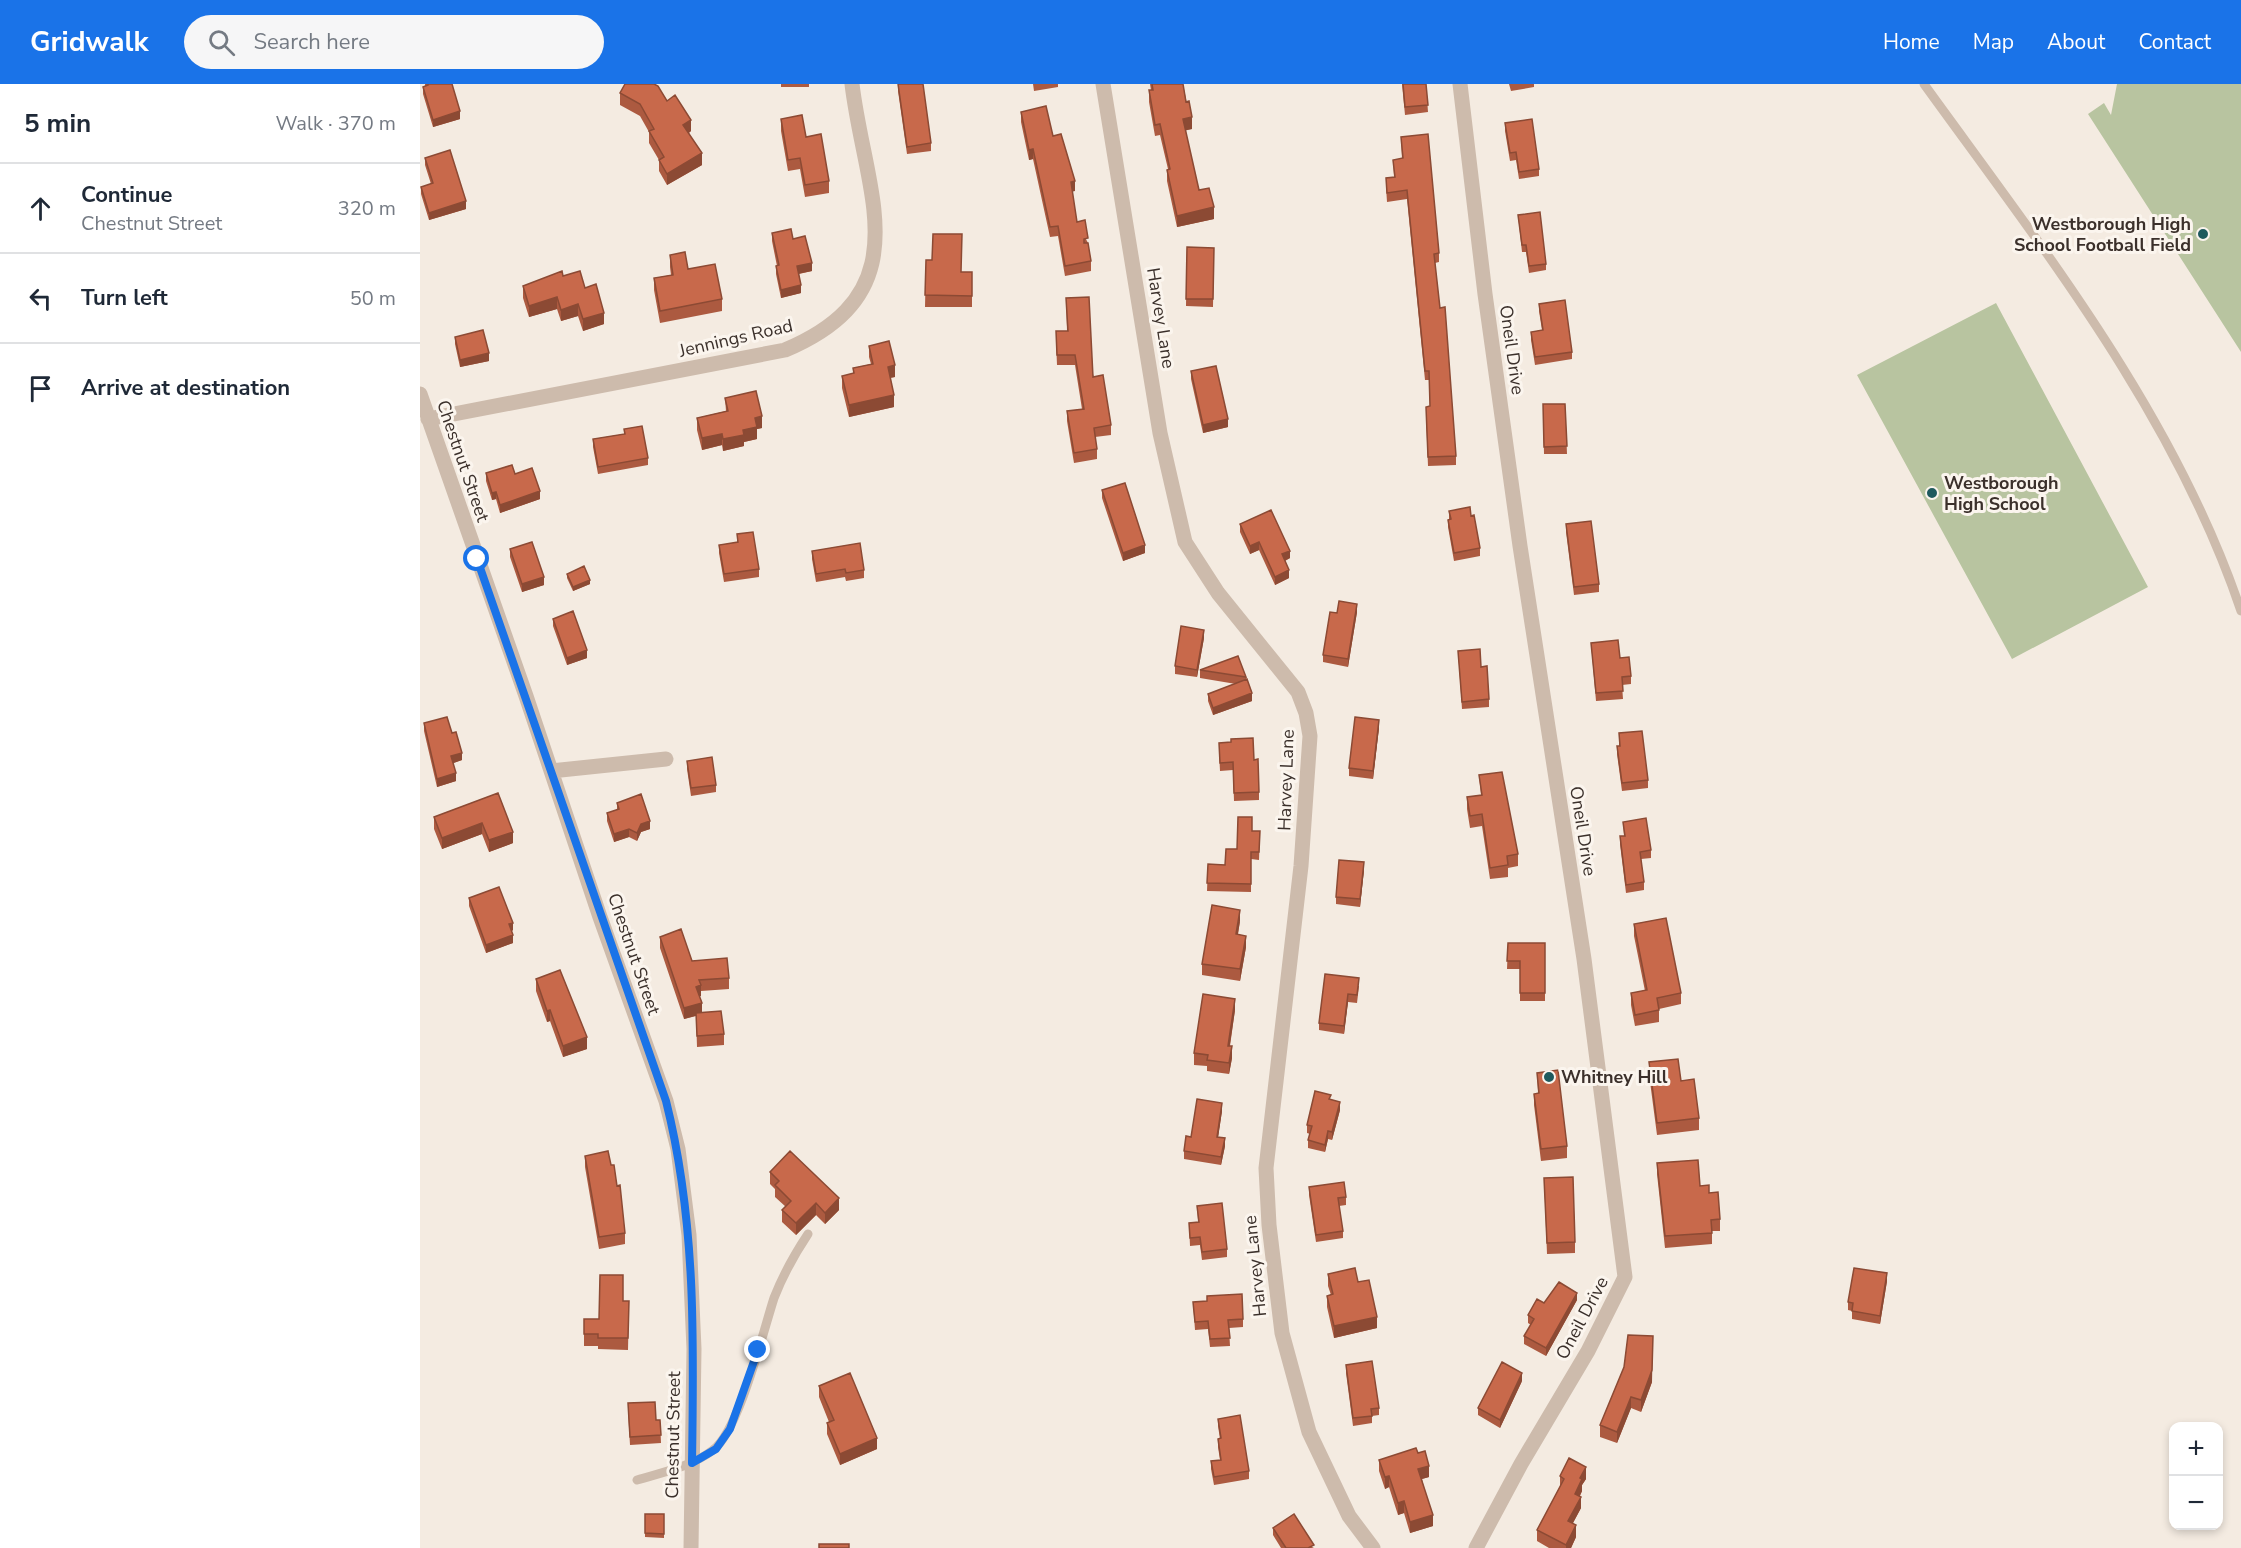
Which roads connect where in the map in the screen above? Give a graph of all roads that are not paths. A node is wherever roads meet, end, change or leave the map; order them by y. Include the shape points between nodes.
1 (852, 84) edge
2 (1103, 84) edge
3 (1461, 84) edge
4 (1924, 84) edge
5 (420, 394) edge
6 (428, 419) junction
7 (2241, 611) edge
8 (666, 759) dead end
9 (551, 771) junction
10 (808, 1234) dead end
11 (692, 1463) junction
12 (637, 1480) dead end
13 (691, 1548) edge
14 (1373, 1548) edge
15 (1476, 1548) edge

1 - 6 street, Jennings Road via 876,216 876,243 866,285 843,314 804,342 785,350
2 - 14 street, Harvey Lane via 1160,433 1185,542 1218,594 1298,692 1306,713 1310,736 1301,866 1266,1168 1269,1225 1282,1333 1309,1432 1349,1516
3 - 15 street, Oneil Drive via 1485,294 1584,959 1625,1277 1588,1351
4 - 7 lane via 2104,339 2179,462
5 - 6 street, Chestnut Street
6 - 9 street, Chestnut Street
8 - 9 street
9 - 11 street, Chestnut Street via 666,1101 678,1149 692,1281
10 - 11 lane via 785,1272 730,1429 716,1449
11 - 12 lane
11 - 13 street, Chestnut Street

